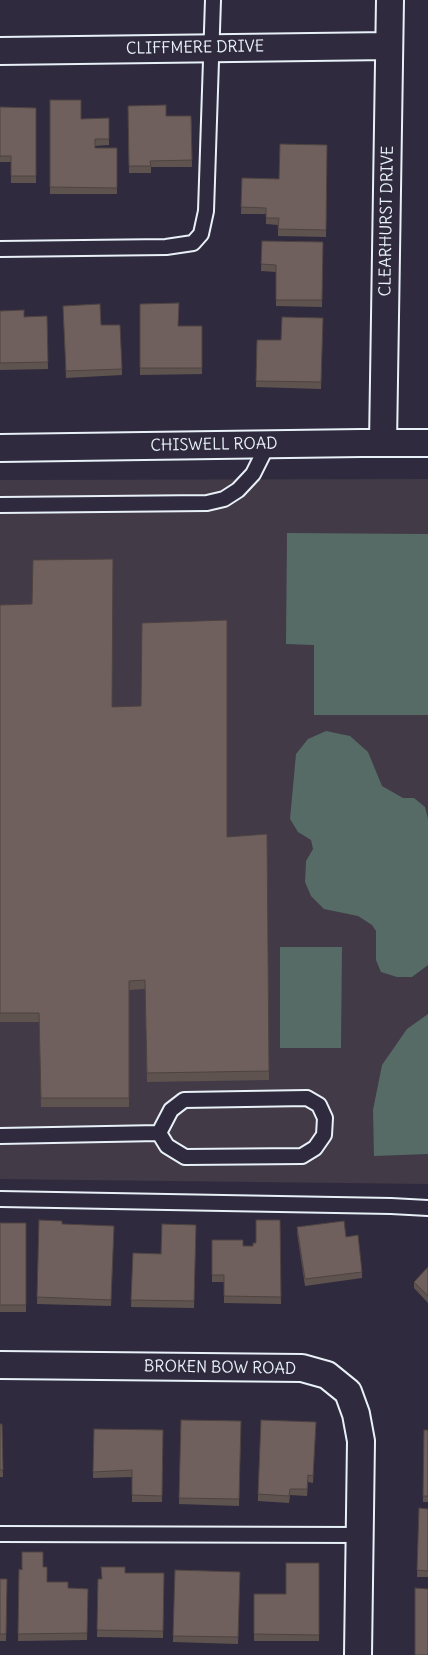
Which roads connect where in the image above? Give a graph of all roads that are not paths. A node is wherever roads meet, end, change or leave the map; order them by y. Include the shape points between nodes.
1 (213, 0) edge
2 (390, 0) edge
3 (389, 46) junction
4 (211, 48) junction
5 (0, 51) edge
6 (0, 249) edge
7 (383, 443) junction
8 (268, 444) junction
9 (428, 444) edge
10 (0, 448) edge
11 (0, 505) edge
12 (160, 1133) junction
13 (0, 1136) edge
14 (0, 1199) edge
15 (428, 1208) edge
16 (0, 1365) edge
17 (0, 1534) edge
18 (360, 1535) junction
19 (358, 1655) edge

1 - 4 lane
2 - 3 street, CLEARHURST DRIVE
3 - 4 street, CLIFFMERE DRIVE
3 - 7 street, CLEARHURST DRIVE
4 - 5 street, CLIFFMERE DRIVE
4 - 6 lane via 206,211 202,234 193,243 166,247
7 - 8 street, CHISWELL ROAD
7 - 9 street, CHISWELL ROAD
8 - 10 street, CHISWELL ROAD
8 - 11 lane via 253,474 238,490 224,499 207,503
12 - 12 lane via 167,1146 185,1157 302,1156 315,1148 324,1135 325,1118 318,1105 307,1098 184,1100 171,1110
12 - 13 lane
14 - 15 lane
16 - 18 street, BROKEN BOW ROAD via 302,1368 327,1375 348,1392 356,1414 361,1441
17 - 18 lane
18 - 19 street, BROKEN BOW ROAD

